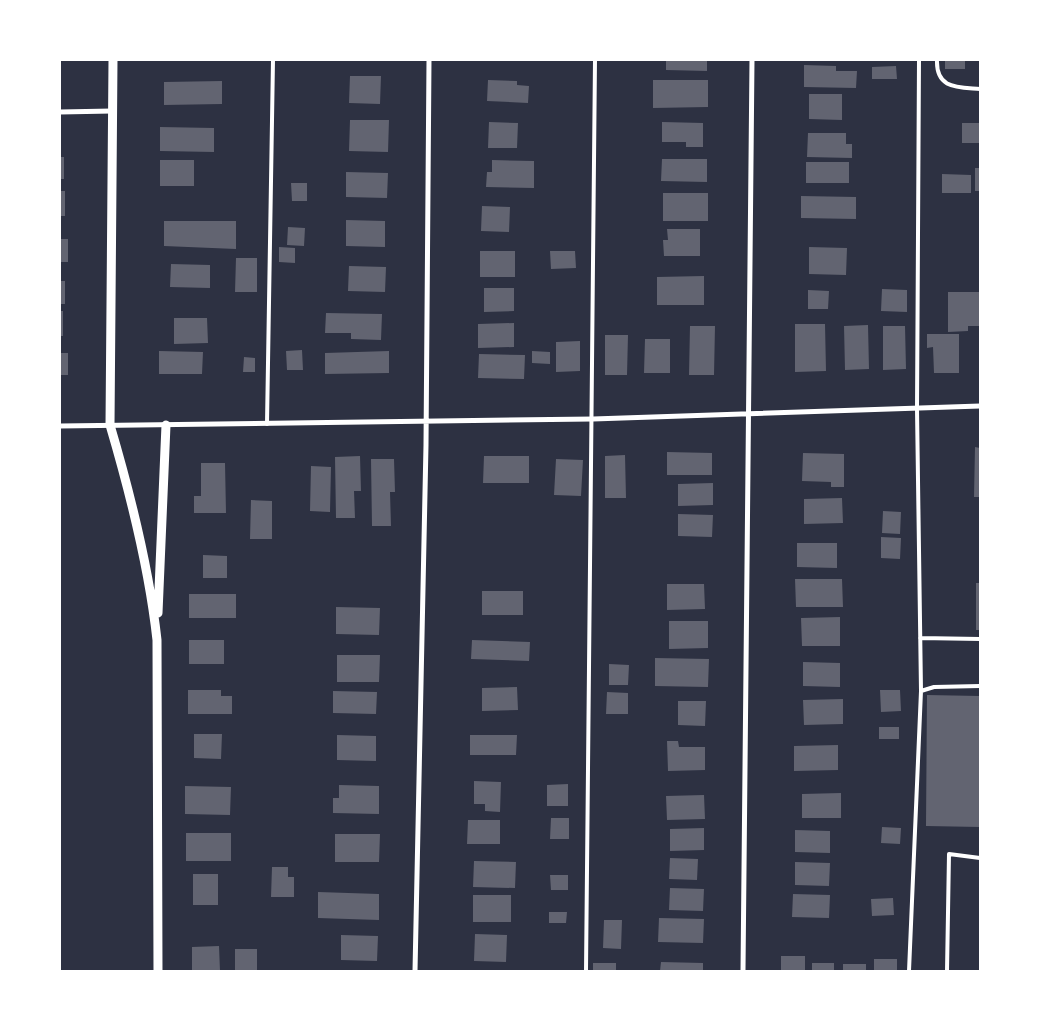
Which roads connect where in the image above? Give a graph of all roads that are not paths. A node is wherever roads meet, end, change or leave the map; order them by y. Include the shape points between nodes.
1 (113, 60) edge
2 (273, 60) edge
3 (429, 60) edge
4 (596, 60) edge
5 (752, 60) edge
6 (918, 60) edge
7 (937, 60) edge
8 (980, 89) edge
9 (112, 111) junction
10 (60, 112) edge
11 (980, 406) edge
12 (917, 409) junction
13 (750, 415) junction
14 (593, 419) junction
15 (426, 422) junction
16 (267, 424) junction
17 (110, 425) junction
18 (166, 425) junction
19 (60, 426) edge
20 (920, 638) junction
21 (980, 639) edge
22 (157, 640) junction
23 (980, 686) edge
24 (920, 691) junction
25 (980, 858) edge
26 (158, 971) edge
27 (415, 971) edge
28 (586, 971) edge
29 (743, 971) edge
30 (909, 971) edge
31 (946, 971) edge

1 - 9 street
2 - 16 lane
3 - 15 street
4 - 14 lane
5 - 13 street
6 - 12 lane
7 - 8 lane via 936,71 943,82
9 - 10 street
9 - 17 street
11 - 12 street
12 - 13 street
12 - 20 lane
13 - 14 street
13 - 29 street
14 - 15 street
14 - 28 lane
15 - 16 street
15 - 27 street
16 - 18 street
17 - 18 street
17 - 19 street
17 - 22 street via 127,483 152,594
18 - 22 street
20 - 21 lane
20 - 24 lane
22 - 26 street
23 - 24 lane via 934,687
24 - 30 lane
25 - 31 lane via 949,854

